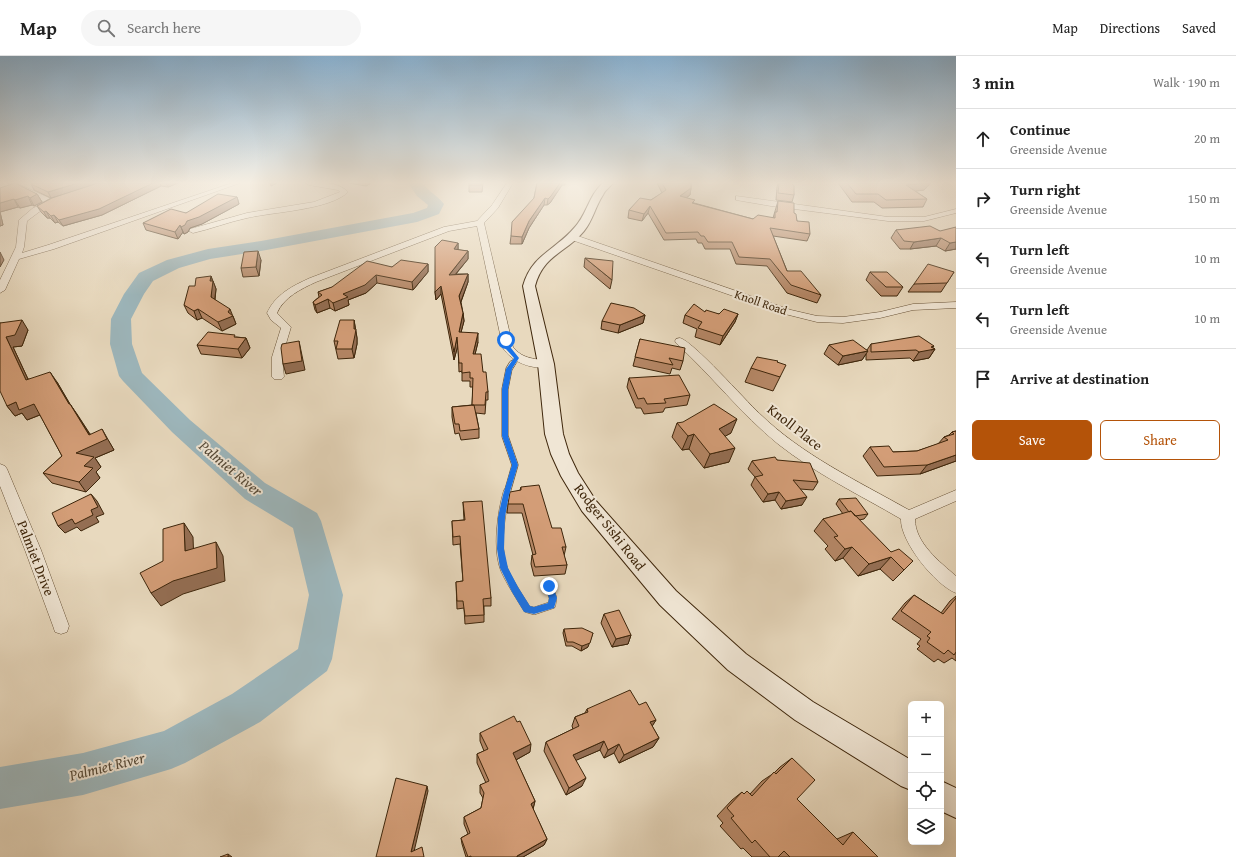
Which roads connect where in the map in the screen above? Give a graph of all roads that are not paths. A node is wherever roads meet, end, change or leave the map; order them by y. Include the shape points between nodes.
1 (24, 220) edge
2 (128, 220) edge
3 (232, 220) edge
4 (482, 220) edge
5 (586, 220) edge
6 (480, 223) junction
7 (193, 231) dead end
8 (572, 237) junction
9 (16, 257) junction
10 (0, 290) edge
11 (956, 305) edge
12 (680, 341) dead end
13 (517, 358) junction
14 (546, 364) junction
15 (278, 377) dead end
16 (0, 469) edge
17 (956, 496) edge
18 (908, 516) junction
19 (549, 586) dead end
20 (956, 586) edge
21 (61, 626) dead end
22 (908, 774) edge
23 (944, 797) edge
24 (956, 804) edge

1 - 9 street
2 - 9 street
3 - 7 street
4 - 6 street
5 - 8 main road, Rodger Sishi Road
6 - 13 street via 507,344
6 - 15 street via 447,229 313,280 288,293 276,304 272,313 286,327 277,357
8 - 11 street, Knoll Road via 788,312 817,319 843,320 913,307
8 - 14 main road, Rodger Sishi Road via 544,258 530,278 530,295
9 - 10 street
12 - 18 street, Knoll Place via 784,442 820,466
13 - 14 street
13 - 19 lane via 509,369 505,389 505,436 515,465 502,517 500,549 504,568 527,609 534,611 552,605 553,598
14 - 22 main road, Rodger Sishi Road via 554,434 570,476 589,506 668,598 737,662 768,686 804,712
16 - 21 street, Palmiet Drive
17 - 18 street
18 - 20 street via 906,522 913,539 926,557
23 - 24 main road

